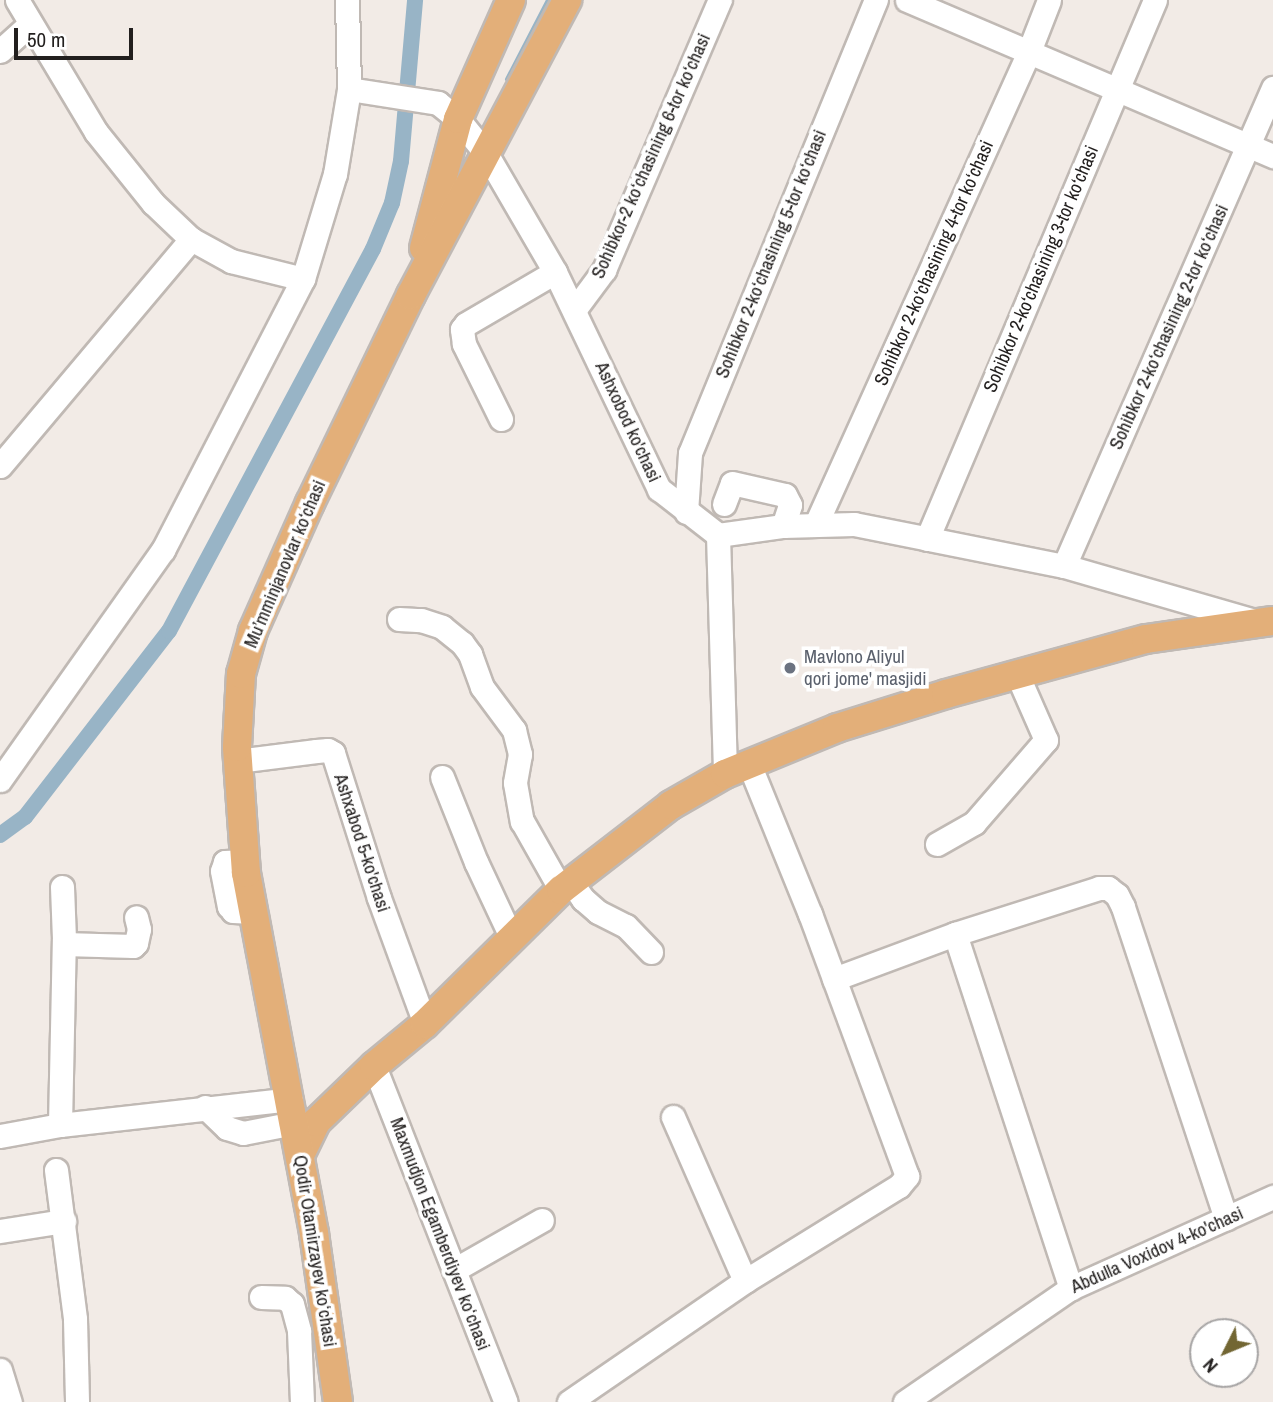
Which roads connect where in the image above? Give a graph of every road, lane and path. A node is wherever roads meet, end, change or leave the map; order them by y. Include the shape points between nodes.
1 (17, 0) edge
2 (347, 0) edge
3 (511, 0) edge
4 (567, 0) edge
5 (720, 0) edge
6 (876, 0) edge
7 (907, 0) edge
8 (1049, 0) edge
9 (1155, 0) edge
10 (30, 24) junction
11 (0, 51) edge
12 (1028, 54) junction
13 (1273, 88) edge
14 (349, 89) junction
15 (1119, 90) junction
16 (448, 111) junction
17 (1248, 145) junction
18 (487, 155) junction
19 (1273, 156) edge
20 (191, 239) junction
21 (555, 272) junction
22 (303, 279) junction
23 (411, 295) junction
24 (575, 309) junction
25 (501, 419) dead end
26 (0, 466) edge
27 (724, 503) dead end
28 (686, 512) junction
29 (816, 524) junction
30 (783, 526) junction
31 (718, 535) junction
32 (927, 538) junction
33 (1064, 566) junction
34 (399, 619) dead end
35 (1265, 622) edge
36 (1017, 674) junction
37 (237, 761) junction
38 (738, 770) junction
39 (442, 777) dead end
40 (0, 780) edge
41 (937, 844) dead end
42 (566, 886) junction
43 (62, 887) dead end
44 (136, 916) dead end
45 (955, 934) junction
46 (512, 939) junction
47 (64, 944) junction
48 (651, 953) dead end
49 (834, 979) junction
50 (425, 1024) junction
51 (374, 1066) junction
52 (292, 1111) junction
53 (673, 1117) dead end
54 (60, 1125) junction
55 (0, 1136) edge
56 (300, 1155) junction
57 (56, 1170) dead end
58 (1273, 1198) edge
59 (1226, 1218) junction
60 (542, 1220) dead end
61 (64, 1221) junction
62 (0, 1231) edge
63 (454, 1270) junction
64 (745, 1281) junction
65 (1071, 1288) junction
66 (261, 1297) dead end
67 (0, 1370) edge
68 (9, 1402) edge
69 (77, 1402) edge
70 (302, 1402) edge
71 (338, 1402) edge
72 (506, 1402) edge
73 (569, 1402) edge
74 (905, 1402) edge

1 - 10 street
2 - 14 street
3 - 16 main road, Mu’mminjanovlar ko‘chasi
4 - 18 main road, Mu’mminjanovlar ko‘chasi
5 - 24 street, Sohibkor-2 ko‘chasining 6-tor ko‘chasi via 604,270
6 - 28 street, Sohibkor 2-ko‘chasining 5-tor ko‘chasi via 690,453
7 - 12 street
8 - 12 street, Sohibkor 2-ko‘chasining 4-tor ko‘chasi
9 - 15 street, Sohibkor 2-ko‘chasining 3-tor ko‘chasi
10 - 11 street
10 - 20 street via 96,132 153,203
12 - 15 street
12 - 29 street, Sohibkor 2-ko‘chasining 4-tor ko‘chasi
13 - 17 street, Sohibkor 2-ko‘chasining 2-tor ko‘chasi
14 - 16 street via 373,90
14 - 22 street via 335,174
15 - 17 street
15 - 32 street, Sohibkor 2-ko‘chasining 3-tor ko‘chasi
16 - 18 street, Ashxobod ko'chasi
16 - 23 main road, Mu’mminjanovlar ko‘chasi
17 - 19 street
17 - 33 street, Sohibkor 2-ko‘chasining 2-tor ko‘chasi
18 - 21 street, Ashxobod ko'chasi
18 - 23 main road, Mu’mminjanovlar ko‘chasi
20 - 22 street via 231,261
20 - 26 street
21 - 24 street, Ashxobod ko'chasi
21 - 25 street via 462,329 464,344
22 - 40 street via 163,550
23 - 37 main road, Mu’mminjanovlar ko‘chasi via 253,631 237,700
24 - 28 street, Ashxobod ko'chasi via 652,478
27 - 30 street via 732,483 785,495 790,505
28 - 31 street, Ashxobod ko'chasi
29 - 30 street
29 - 32 street via 854,524
30 - 31 street
31 - 38 street
32 - 33 street
33 - 35 street
34 - 42 street via 442,627 470,654 482,687 514,730 520,754 516,783 522,821
35 - 36 main road via 1146,639
36 - 38 main road via 837,728
36 - 41 street via 1046,740 974,823
37 - 50 street, Ashxabod 5-ko'chasi via 333,753
37 - 52 main road, Mu’mminjanovlar ko‘chasi via 253,912
38 - 42 main road via 671,805
38 - 49 street
39 - 46 street
42 - 46 main road
42 - 48 street via 598,912 626,926
43 - 47 street
44 - 47 street via 139,929 132,946
45 - 49 street
45 - 59 street via 1098,888 1117,895
45 - 65 street
46 - 50 main road
47 - 54 street
49 - 64 street via 907,1176 899,1186
50 - 51 main road
51 - 56 main road via 316,1122
51 - 63 street, Maxmudjon Egamberdiyev koʻchasi
52 - 54 street via 205,1107
52 - 56 main road, Qodir Otamirzayev koʻchasi
53 - 64 street
54 - 55 street
56 - 71 main road, Qodir Otamirzayev koʻchasi
57 - 61 street
58 - 59 street, Abdulla Voxidov 4-ko'chasi
59 - 65 street, Abdulla Voxidov 4-ko'chasi
60 - 63 street
61 - 62 street
61 - 69 street via 75,1319
63 - 72 street, Maxmudjon Egamberdiyev koʻchasi
64 - 73 street
65 - 74 street, Abdulla Voxidov 4-ko'chasi
66 - 70 street via 285,1298 292,1304 299,1331
67 - 68 street

